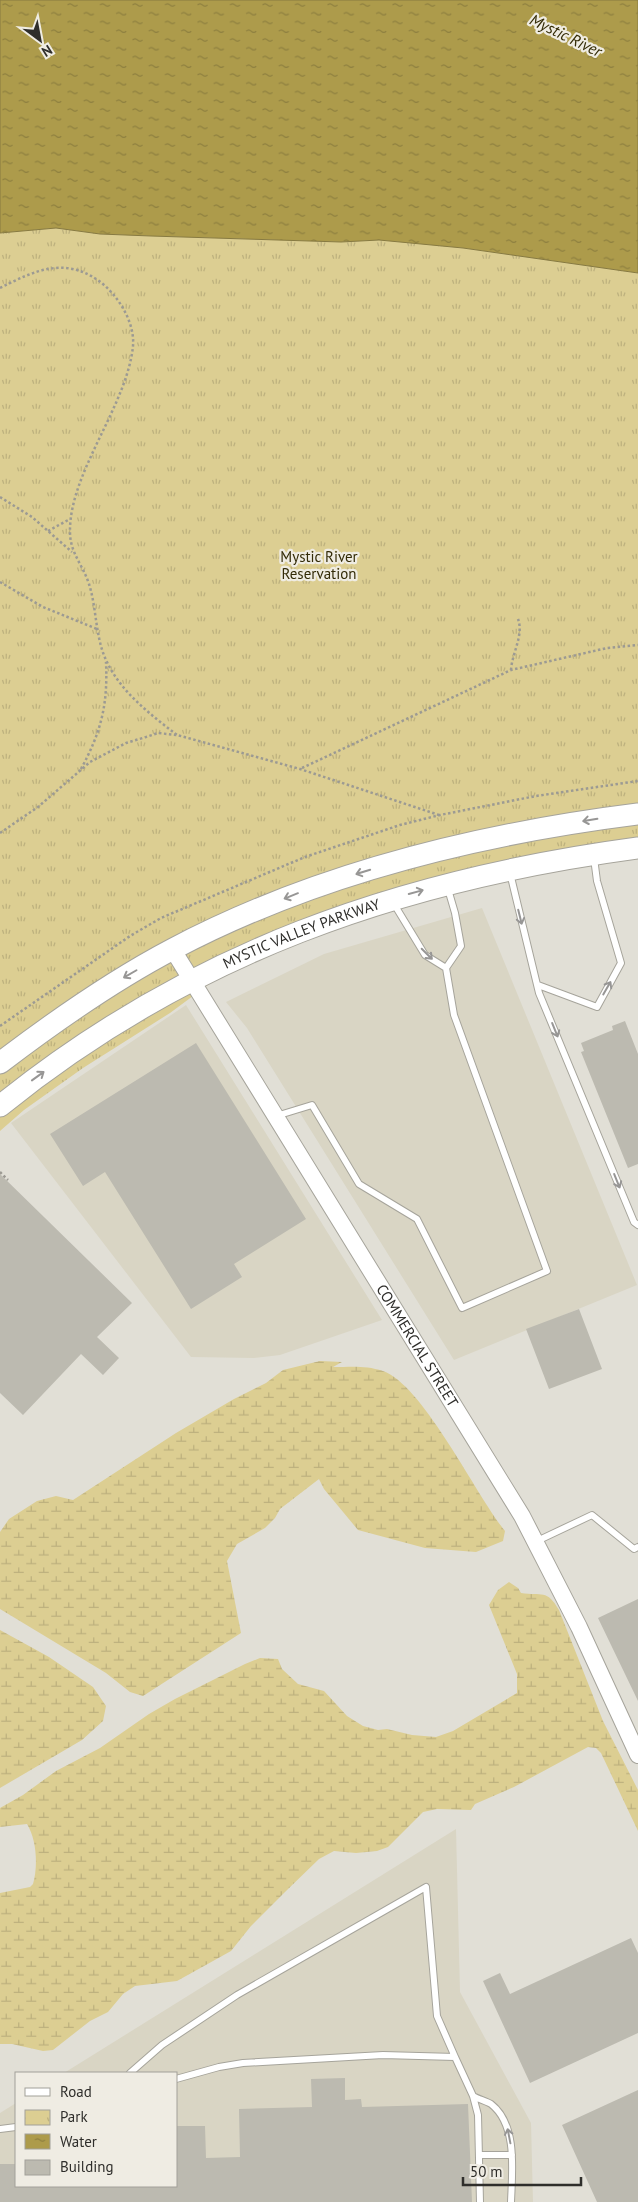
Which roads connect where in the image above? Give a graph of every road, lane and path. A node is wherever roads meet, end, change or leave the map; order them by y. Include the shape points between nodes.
1 (0, 288) edge
2 (0, 497) edge
3 (70, 520) junction
4 (48, 531) junction
5 (72, 552) junction
6 (0, 582) edge
7 (518, 619) dead end
8 (98, 629) junction
9 (638, 645) edge
10 (106, 661) junction
11 (511, 670) junction
12 (177, 735) junction
13 (300, 769) junction
14 (80, 770) junction
15 (638, 814) edge
16 (440, 815) dead end
17 (0, 833) edge
18 (638, 848) edge
19 (593, 854) junction
20 (509, 870) junction
21 (446, 884) junction
22 (391, 899) junction
23 (172, 950) junction
24 (446, 968) junction
25 (191, 979) junction
26 (538, 985) junction
27 (0, 1063) edge
28 (0, 1106) edge
29 (274, 1117) junction
30 (0, 1172) edge
31 (8, 1180) dead end
32 (638, 1225) edge
33 (536, 1542) junction
34 (638, 1547) edge
35 (638, 1755) edge
36 (454, 2057) junction
37 (131, 2072) edge
38 (178, 2078) edge
39 (473, 2096) junction
40 (15, 2127) edge
41 (0, 2129) edge
42 (479, 2155) junction
43 (512, 2155) junction
44 (480, 2202) edge
45 (511, 2202) edge

1 - 3 path via 32,271 55,267 73,269 103,284 118,302 130,325 133,345 129,361 100,442 76,495
2 - 4 path
3 - 4 path
3 - 5 path
4 - 5 path
5 - 8 path via 89,584
6 - 8 path via 43,607
7 - 11 path via 521,627
8 - 10 path
9 - 11 path via 608,648
10 - 12 path via 136,700
10 - 14 path via 107,687 100,727
11 - 13 path
12 - 13 path
12 - 14 path via 158,733 126,743
13 - 16 path
14 - 17 path via 38,807
15 -> 23 highway via 501,837 389,864 292,896
18 - 19 highway, MYSTIC VALLEY PARKWAY
19 - 20 highway, MYSTIC VALLEY PARKWAY
26 -> 19 lane via 597,1006 621,963
20 - 21 highway, MYSTIC VALLEY PARKWAY
20 -> 26 lane
22 -> 21 highway, MYSTIC VALLEY PARKWAY
21 - 24 lane via 461,946
22 -> 24 lane via 425,955
22 - 25 highway, MYSTIC VALLEY PARKWAY via 310,926
23 - 25 street, COMMERCIAL STREET
23 -> 27 highway via 87,1001
24 - 29 lane via 454,1015 547,1271 462,1308 417,1220 359,1184 312,1105
28 -> 25 highway, MYSTIC VALLEY PARKWAY via 84,1043
25 - 29 street, COMMERCIAL STREET
26 -> 32 lane via 634,1222
29 - 33 street, COMMERCIAL STREET
30 - 31 path
33 - 34 lane via 592,1515 634,1549
33 - 35 street, COMMERCIAL STREET
36 - 37 lane via 438,2016 426,1886 237,1995 162,2045
36 - 38 lane via 383,2055 243,2063
36 - 39 lane
39 - 42 lane via 478,2115
43 -> 39 lane via 510,2131 492,2105
40 - 41 lane
42 - 43 lane
42 - 44 lane
43 - 45 lane

